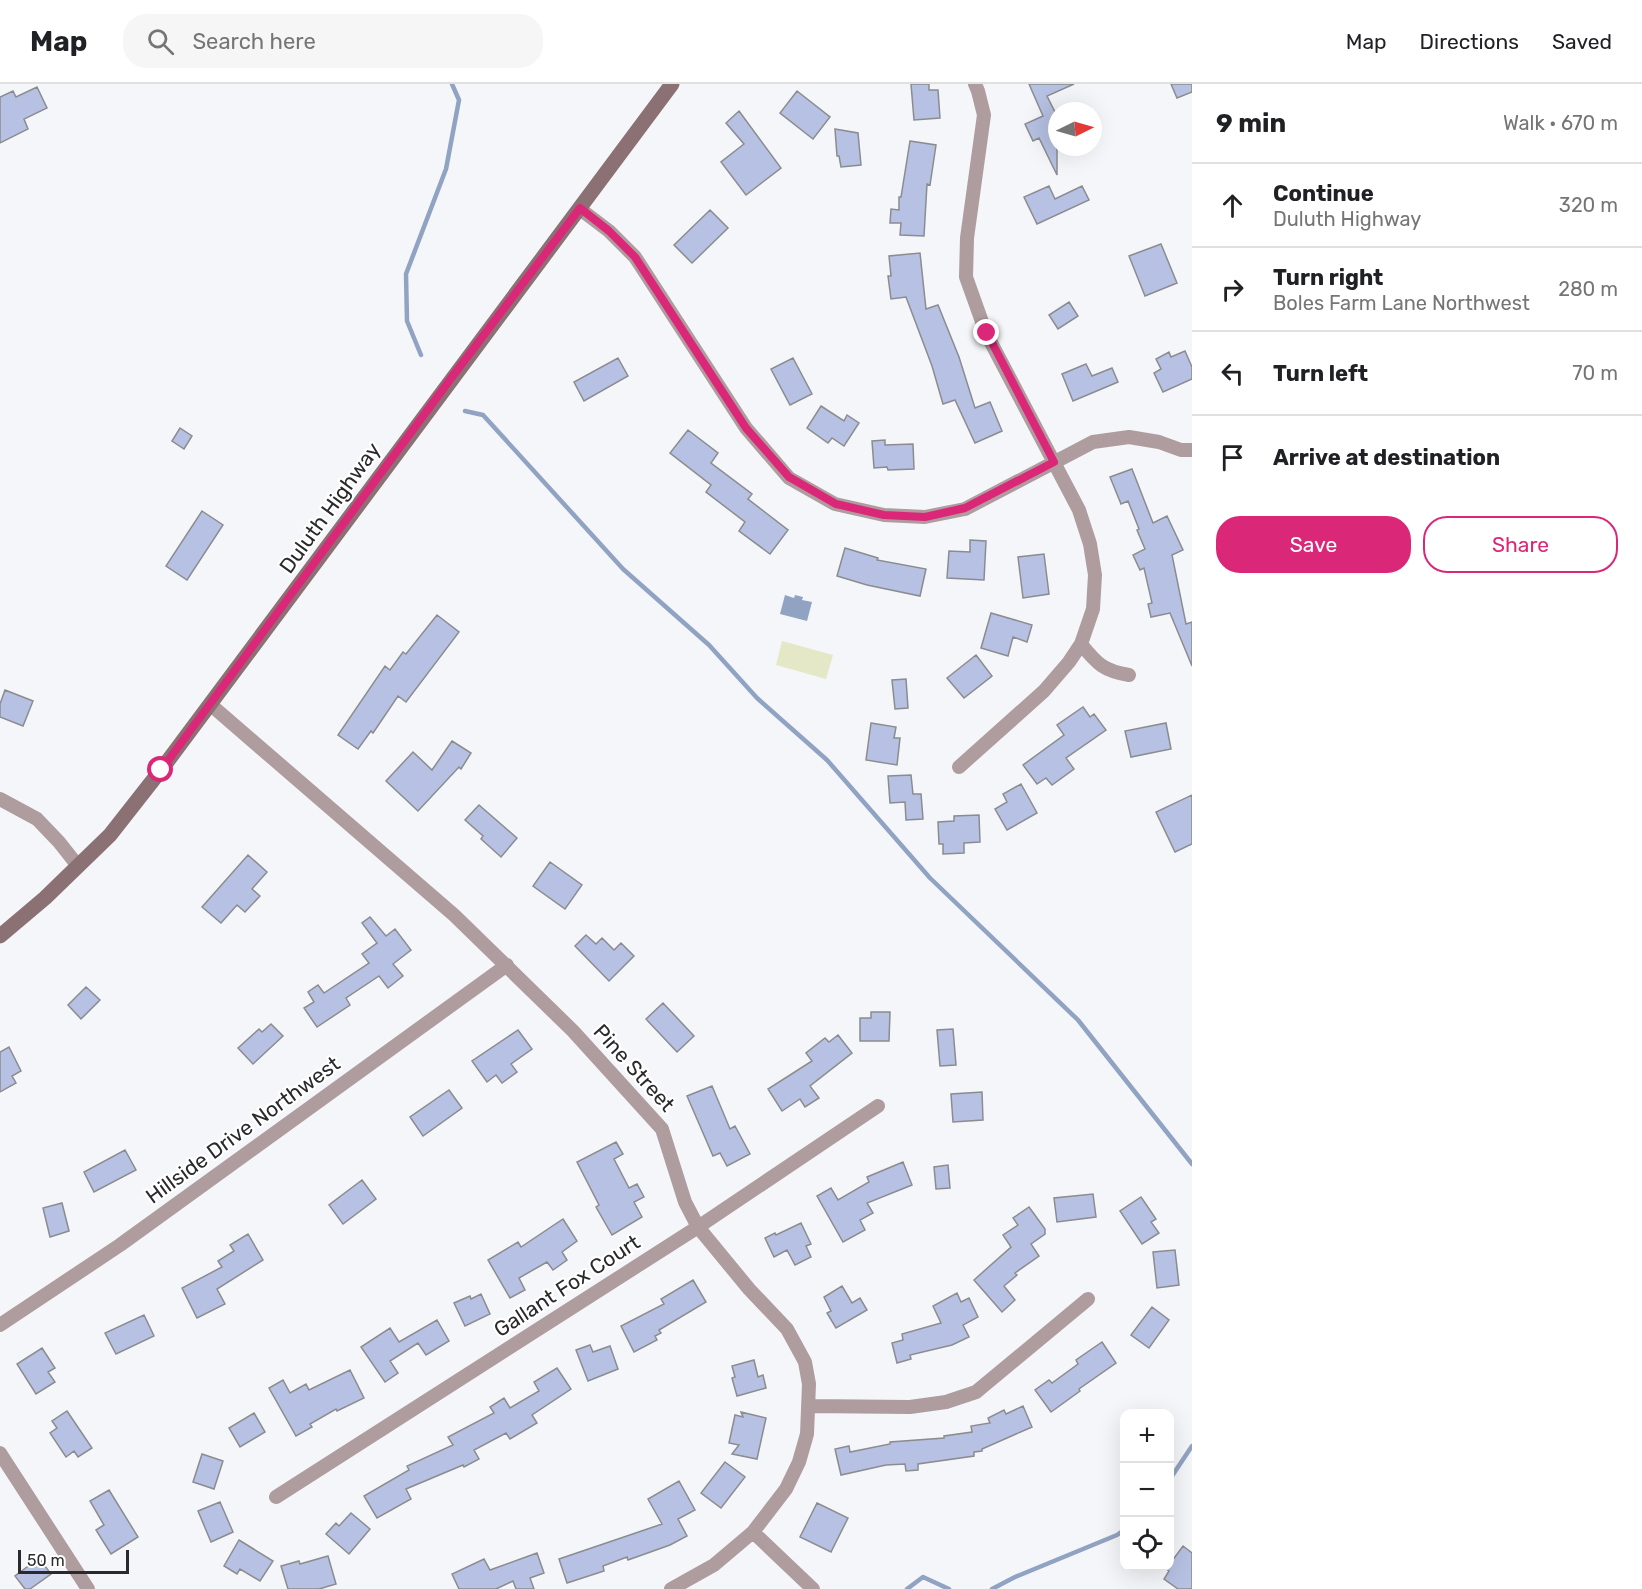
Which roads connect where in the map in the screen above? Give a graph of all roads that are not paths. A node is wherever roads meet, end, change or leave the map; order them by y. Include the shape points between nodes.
1 (672, 84) edge
2 (975, 84) edge
3 (580, 208) junction
4 (1192, 450) edge
5 (1054, 462) junction
6 (1081, 644) junction
7 (1129, 675) dead end
8 (211, 705) junction
9 (959, 767) dead end
10 (0, 799) edge
11 (78, 866) junction
12 (0, 936) edge
13 (507, 965) junction
14 (878, 1106) dead end
15 (698, 1227) junction
16 (1088, 1299) dead end
17 (0, 1325) edge
18 (809, 1406) junction
19 (0, 1453) edge
20 (276, 1497) dead end
21 (753, 1532) junction
22 (88, 1589) edge
23 (671, 1589) edge
24 (813, 1589) edge

1 - 3 main road, Duluth Highway
2 - 5 street via 984,115 967,238 966,277 987,333
3 - 5 street via 635,257 746,428 789,477 836,504 884,515 925,517 965,508
3 - 8 main road, Duluth Highway
4 - 5 street via 1129,437 1093,442
5 - 6 street via 1079,510 1095,574 1093,609
6 - 7 street via 1110,672
6 - 9 street via 1044,691
8 - 11 main road, Duluth Highway via 110,835
8 - 13 street, Pine Street
10 - 11 street via 36,819
11 - 12 main road, Duluth Highway
13 - 15 street, Pine Street via 662,1129 685,1202
13 - 17 street, Hillside Drive Northwest via 129,1238
14 - 15 street, Gallant Fox Court
15 - 18 street, Pine Street via 788,1329 805,1362
15 - 20 street, Gallant Fox Court
16 - 18 street via 976,1392 946,1402 910,1407
18 - 21 street, Pine Street via 799,1462 786,1489
19 - 22 street
21 - 23 street, Pine Street via 714,1565
21 - 24 street

